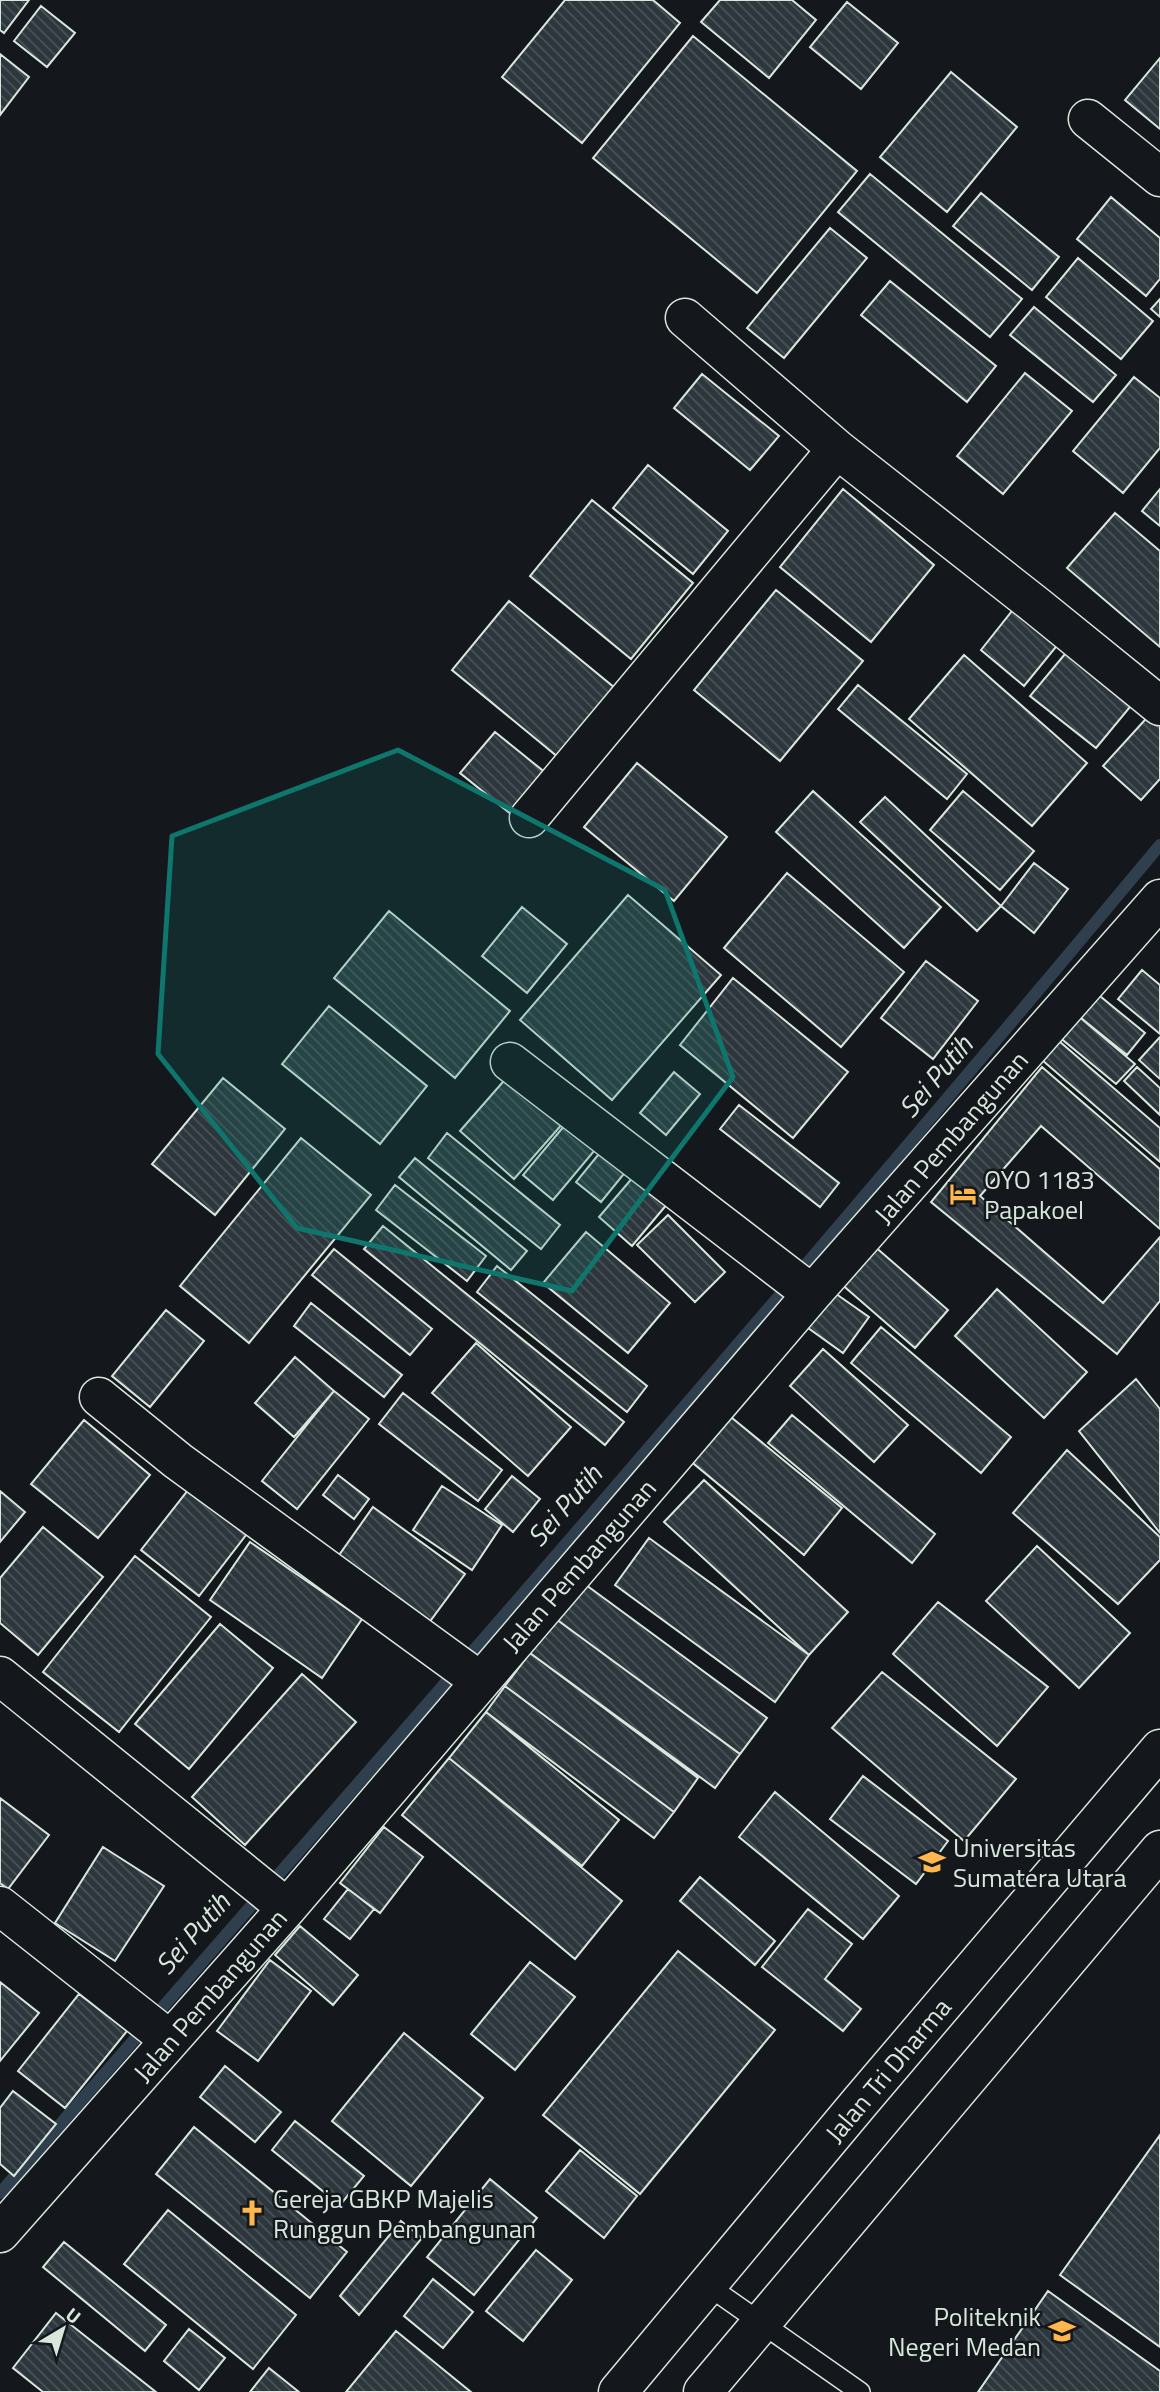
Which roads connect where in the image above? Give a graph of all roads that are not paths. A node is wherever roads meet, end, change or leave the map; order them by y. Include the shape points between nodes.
1 (1088, 120) dead end
2 (1160, 177) edge
3 (685, 318) dead end
4 (836, 449) junction
5 (1160, 706) edge
6 (529, 818) dead end
7 (1160, 899) edge
8 (510, 1062) dead end
9 (800, 1285) junction
10 (99, 1397) dead end
11 (468, 1673) junction
12 (0, 1676) edge
13 (1160, 1749) edge
14 (1160, 1850) edge
15 (275, 1898) junction
16 (0, 1906) edge
17 (153, 2027) junction
18 (0, 2233) edge
19 (707, 2285) junction
20 (760, 2323) junction
21 (618, 2392) edge
22 (703, 2392) edge
23 (860, 2392) edge

1 - 2 street
3 - 4 street
4 - 5 street
4 - 6 street
7 - 9 street, Jalan Pembangunan
8 - 9 street
9 - 11 street, Jalan Pembangunan
10 - 11 street via 178,1461
11 - 15 street, Jalan Pembangunan
12 - 15 street
13 - 19 street, Jalan Tri Dharma
14 - 20 street
15 - 17 street, Jalan Pembangunan
16 - 17 street
17 - 18 street, Jalan Pembangunan
19 - 20 lane
19 - 21 street, Jalan Tri Dharma
20 - 22 street
20 - 23 lane

